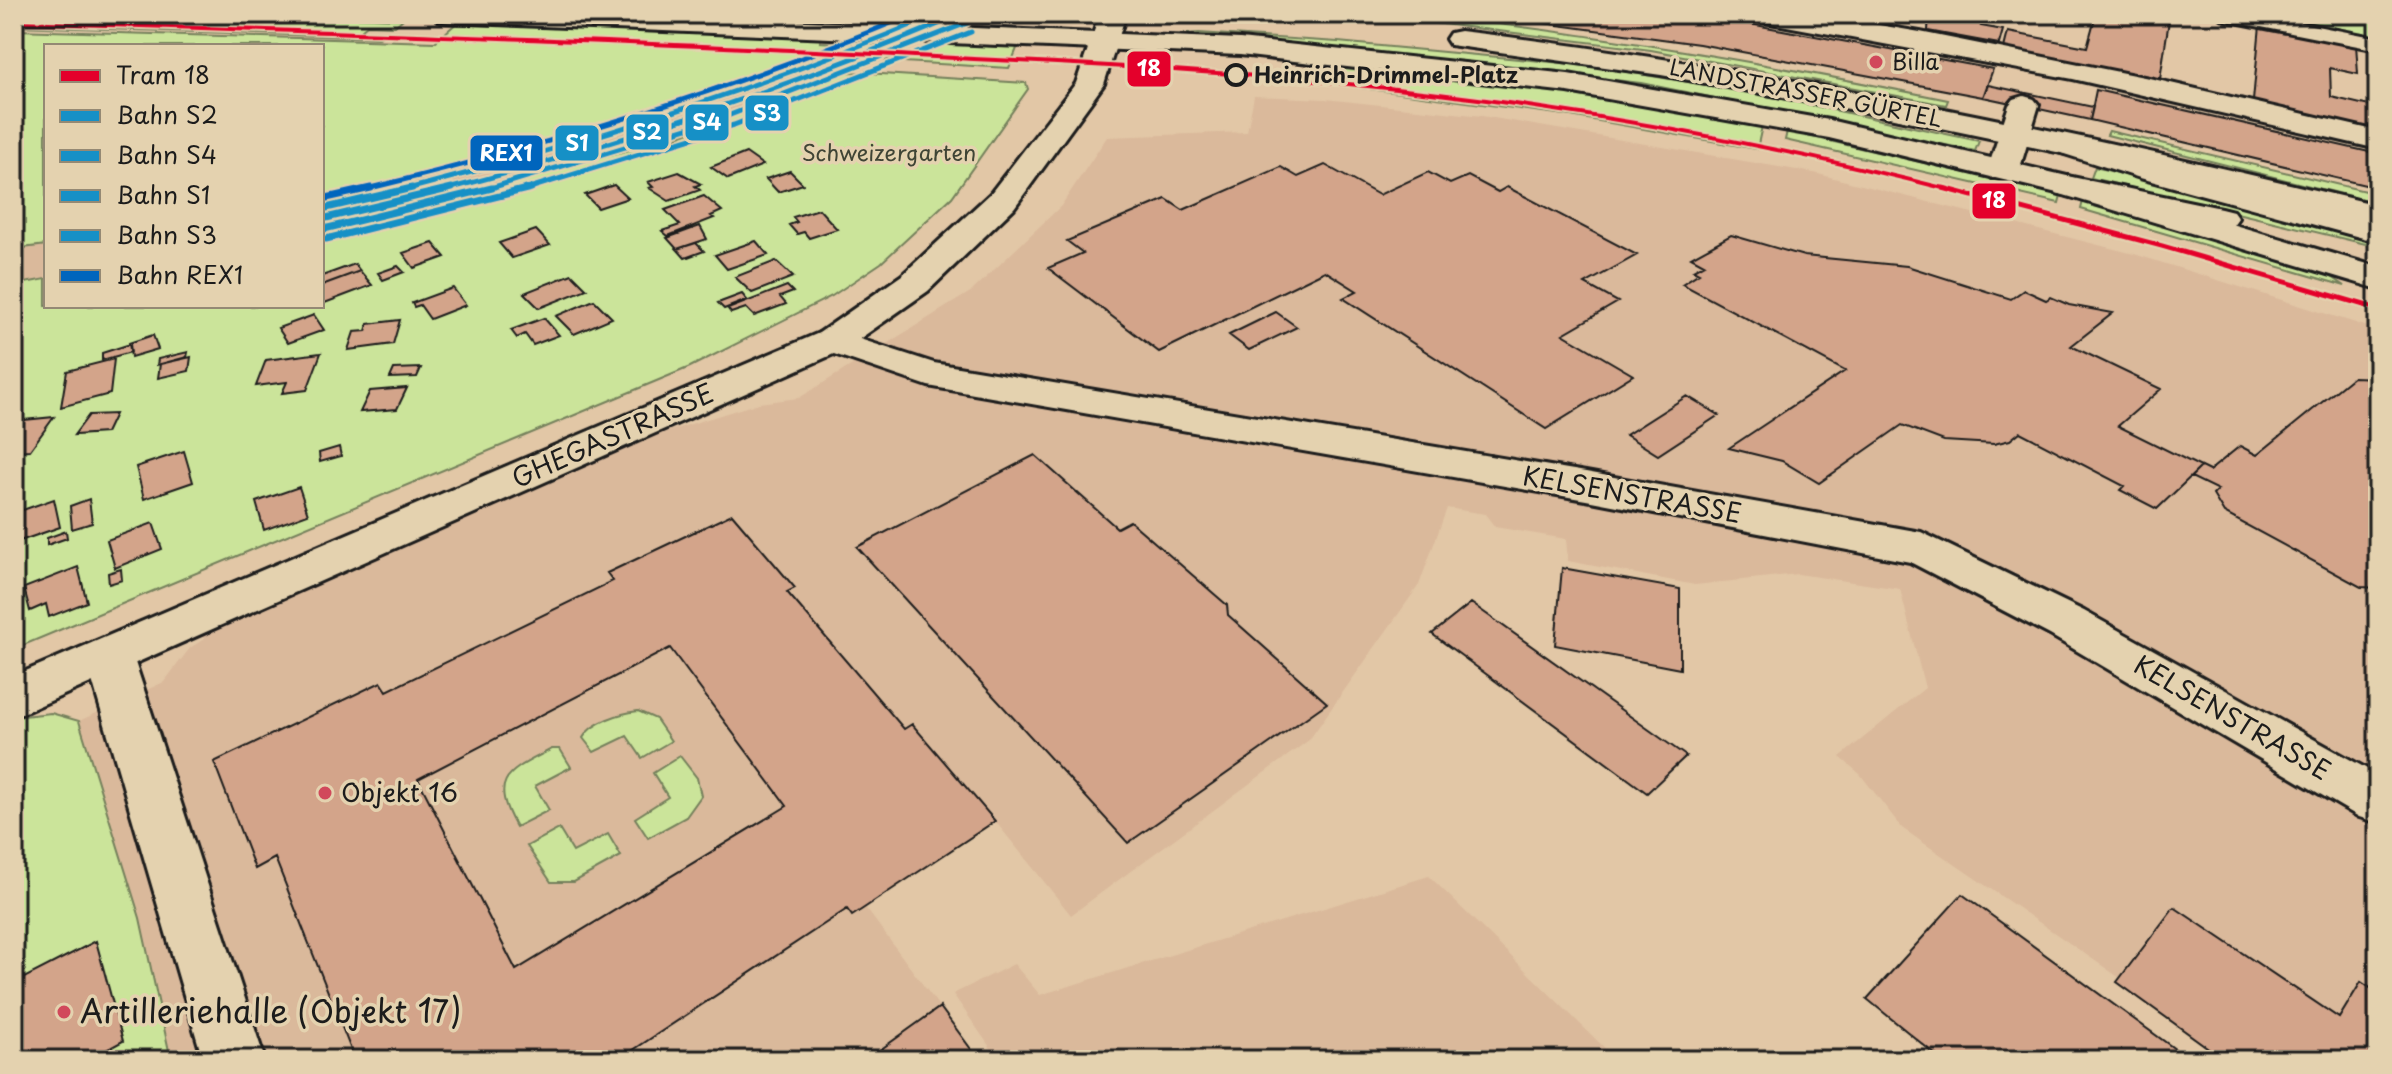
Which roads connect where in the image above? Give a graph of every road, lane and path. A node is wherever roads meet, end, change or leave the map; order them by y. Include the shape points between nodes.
1 (447, 14) edge
2 (906, 14) edge
3 (986, 14) edge
4 (1765, 14) edge
5 (2225, 14) edge
6 (860, 22) edge
7 (1118, 22) edge
8 (1435, 37) dead end
9 (2378, 44) edge
10 (2033, 62) junction
11 (2022, 111) junction
12 (2378, 140) edge
13 (2069, 145) junction
14 (2003, 171) junction
15 (2067, 186) junction
16 (2378, 215) edge
17 (2378, 232) edge
18 (2378, 257) edge
19 (2378, 278) edge
20 (832, 341) junction
21 (109, 656) junction
22 (14, 697) edge
23 (2378, 801) edge
24 (234, 1060) edge

1 - 6 main road
2 - 3 main road
2 - 6 main road
3 - 7 main road
4 - 10 main road
5 - 9 street
6 - 7 main road via 947,33
7 - 14 main road, LANDSTRASSER GÜRTEL via 1240,47 1596,88 1829,129
7 - 20 main road, GHEGASTRASSE via 1090,84 1002,201 915,283
8 - 11 main road, LANDSTRASSER GÜRTEL
10 - 11 main road
10 - 12 main road via 2195,94
11 - 13 main road, LANDSTRASSER GÜRTEL
11 - 14 main road
13 - 16 main road, LANDSTRASSER GÜRTEL
13 - 17 main road
14 - 15 main road, LANDSTRASSER GÜRTEL
15 - 18 main road
15 - 19 main road, LANDSTRASSER GÜRTEL
20 - 21 main road, GHEGASTRASSE
20 - 23 main road, KELSENSTRASSE via 928,374 1921,548 2067,623
21 - 22 main road, GHEGASTRASSE
21 - 24 main road

